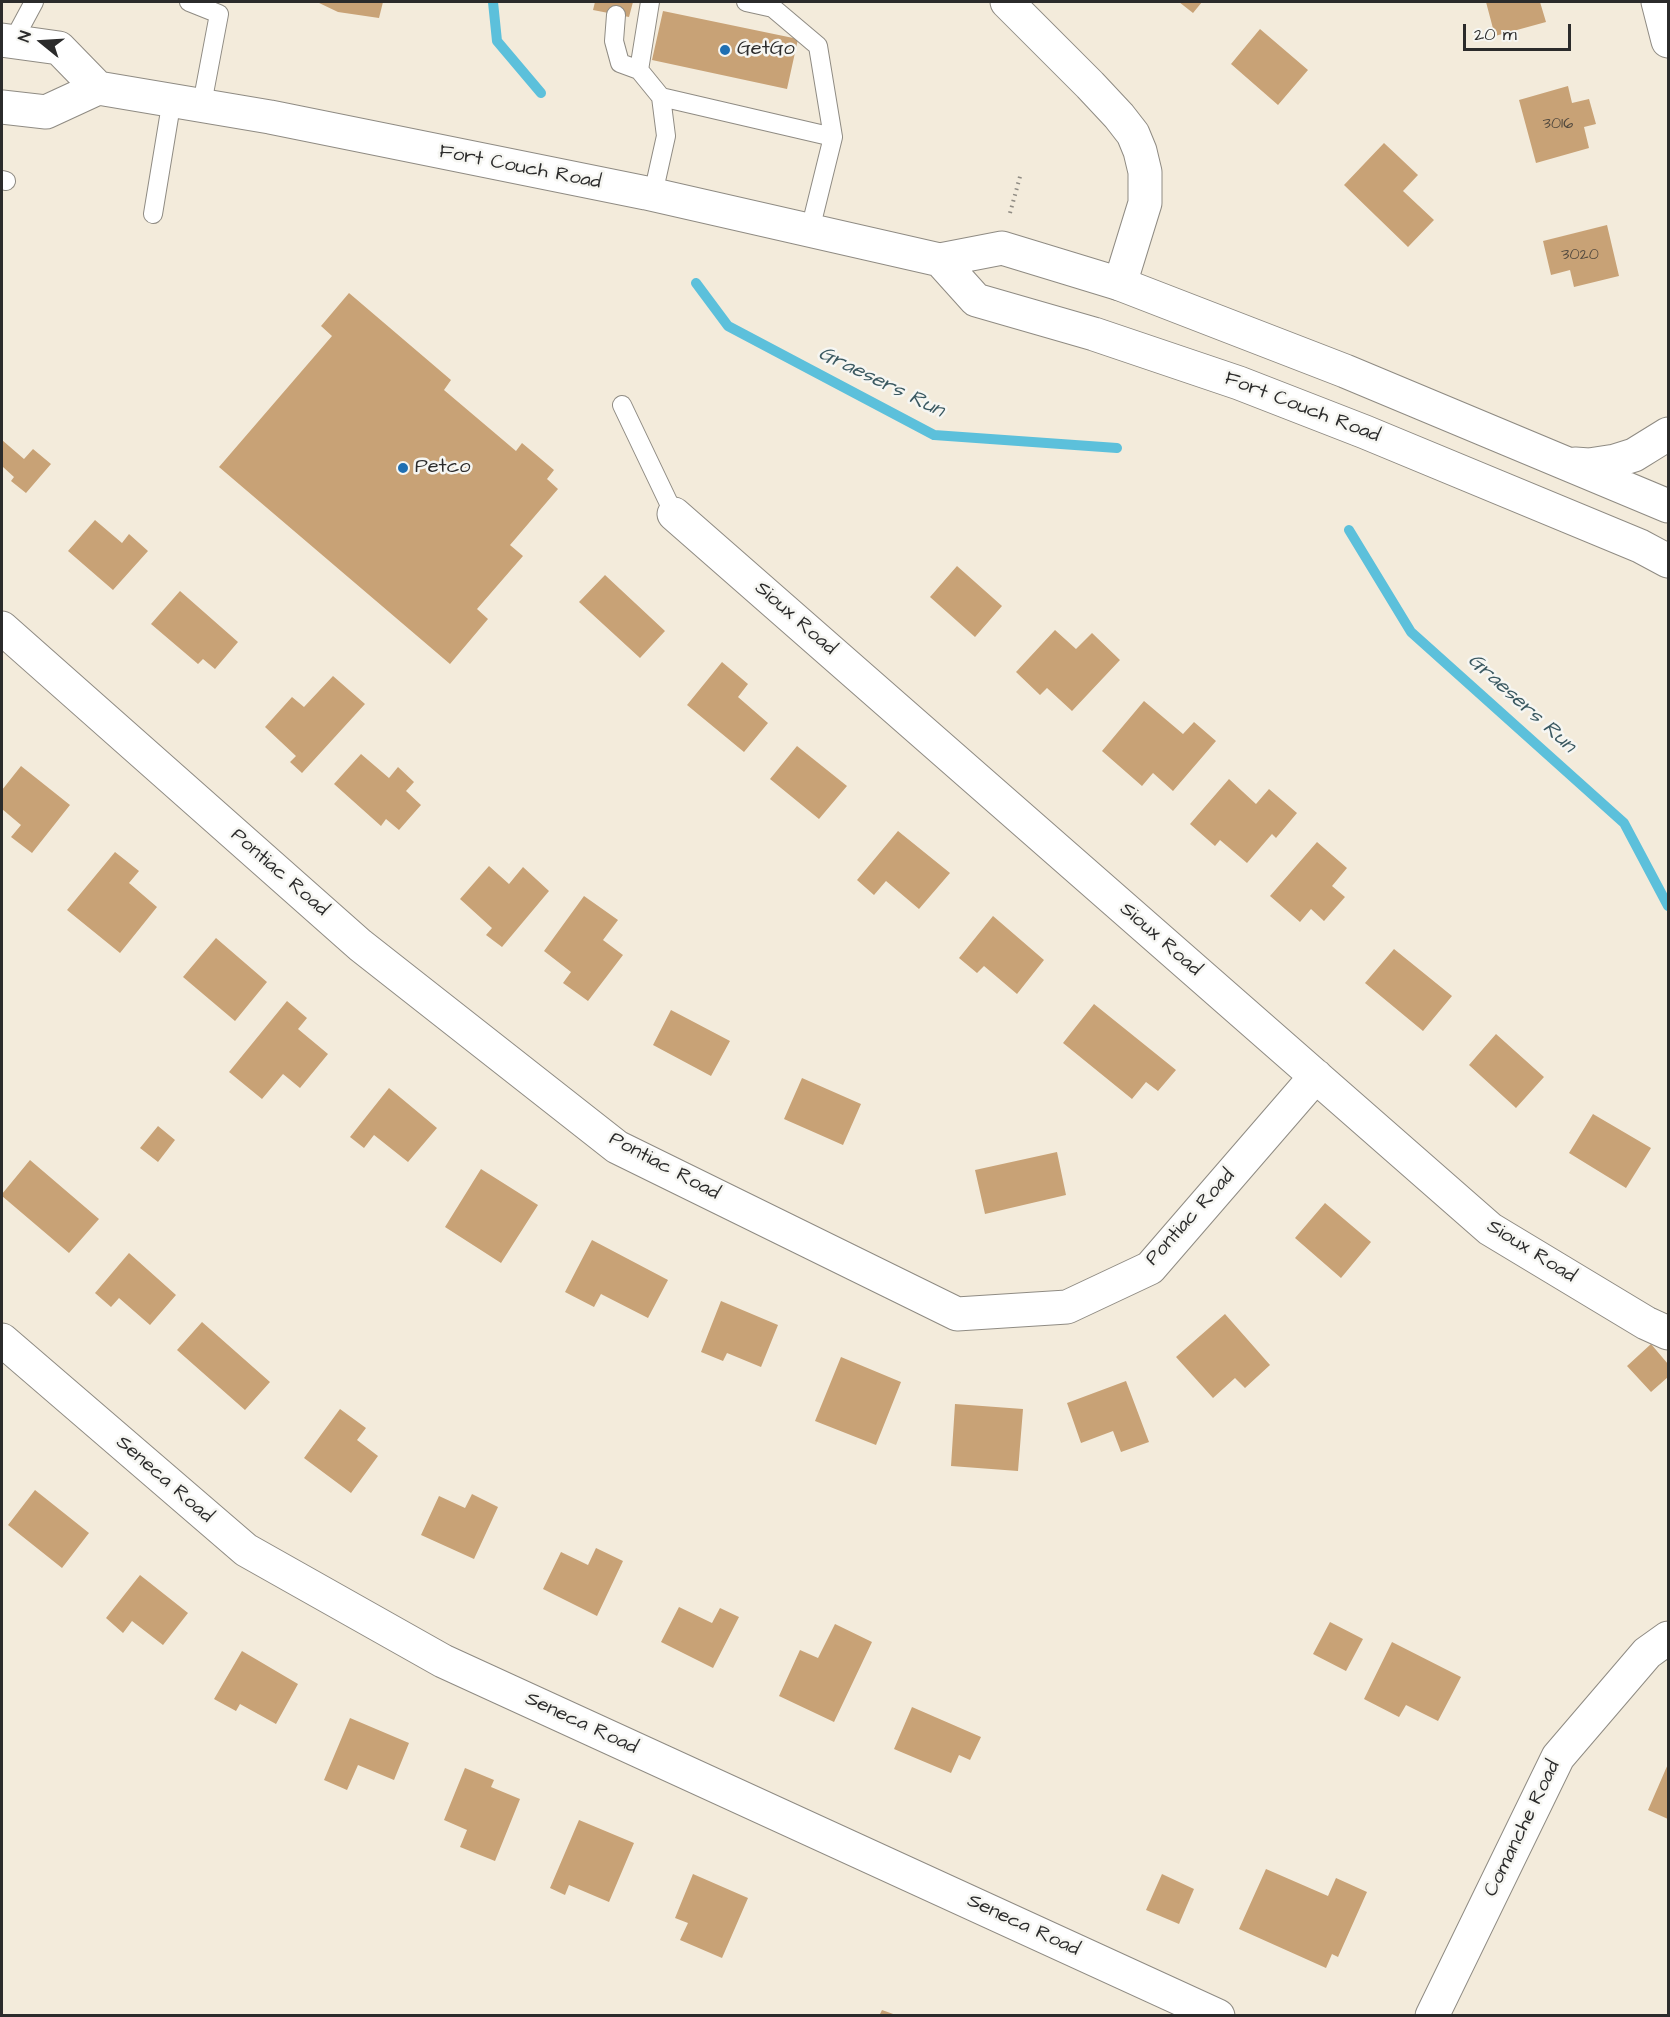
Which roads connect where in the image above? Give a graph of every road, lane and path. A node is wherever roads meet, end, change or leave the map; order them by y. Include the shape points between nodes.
1 (34, 2) edge
2 (189, 2) edge
3 (651, 2) edge
4 (746, 2) edge
5 (1007, 2) edge
6 (1658, 2) edge
7 (616, 15) dead end
8 (7, 40) edge
9 (1668, 41) edge
10 (639, 70) junction
11 (98, 88) junction
12 (661, 97) junction
13 (187, 102) junction
14 (2, 107) edge
15 (833, 137) junction
16 (1021, 173) dead end
17 (653, 195) junction
18 (1010, 213) dead end
19 (153, 214) dead end
20 (810, 230) junction
21 (940, 260) junction
22 (1120, 284) junction
23 (622, 405) dead end
24 (1668, 434) edge
25 (1572, 464) junction
26 (1668, 506) edge
27 (674, 514) joint
28 (1668, 561) edge
29 (2, 628) edge
30 (1316, 1076) junction
31 (1668, 1333) edge
32 (2, 1340) edge
33 (1668, 1638) edge
34 (1218, 2016) edge
35 (1432, 2016) edge

1 - 8 lane
2 - 13 lane via 219,14
3 - 10 lane
4 - 15 lane via 773,8 818,46
5 - 22 street via 1119,116 1140,151 1145,203
6 - 9 street
7 - 10 lane via 614,41 620,63
8 - 11 street via 59,48
10 - 12 lane
11 - 13 street, Fort Couch Road
11 - 14 street via 46,112
12 - 15 lane
12 - 17 lane via 666,135
13 - 17 street, Fort Couch Road
13 - 19 lane
15 - 20 lane
16 - 18 path
17 - 20 street, Fort Couch Road
20 - 21 street, Fort Couch Road
21 - 22 street, Fort Couch Road via 1002,249
21 - 28 street, Fort Couch Road via 976,300 1094,334 1239,383 1629,541
22 - 25 street, Fort Couch Road
23 - 27 lane
24 - 25 street via 1634,455 1615,461
25 - 26 street, Fort Couch Road
27 - 30 street, Sioux Road
29 - 30 street, Pontiac Road via 360,945 617,1147 957,1314 1066,1307 1149,1268
30 - 31 street, Sioux Road via 1490,1229
32 - 34 street, Seneca Road via 246,1550 443,1661
33 - 35 street, Comanche Road via 1647,1653 1558,1756

